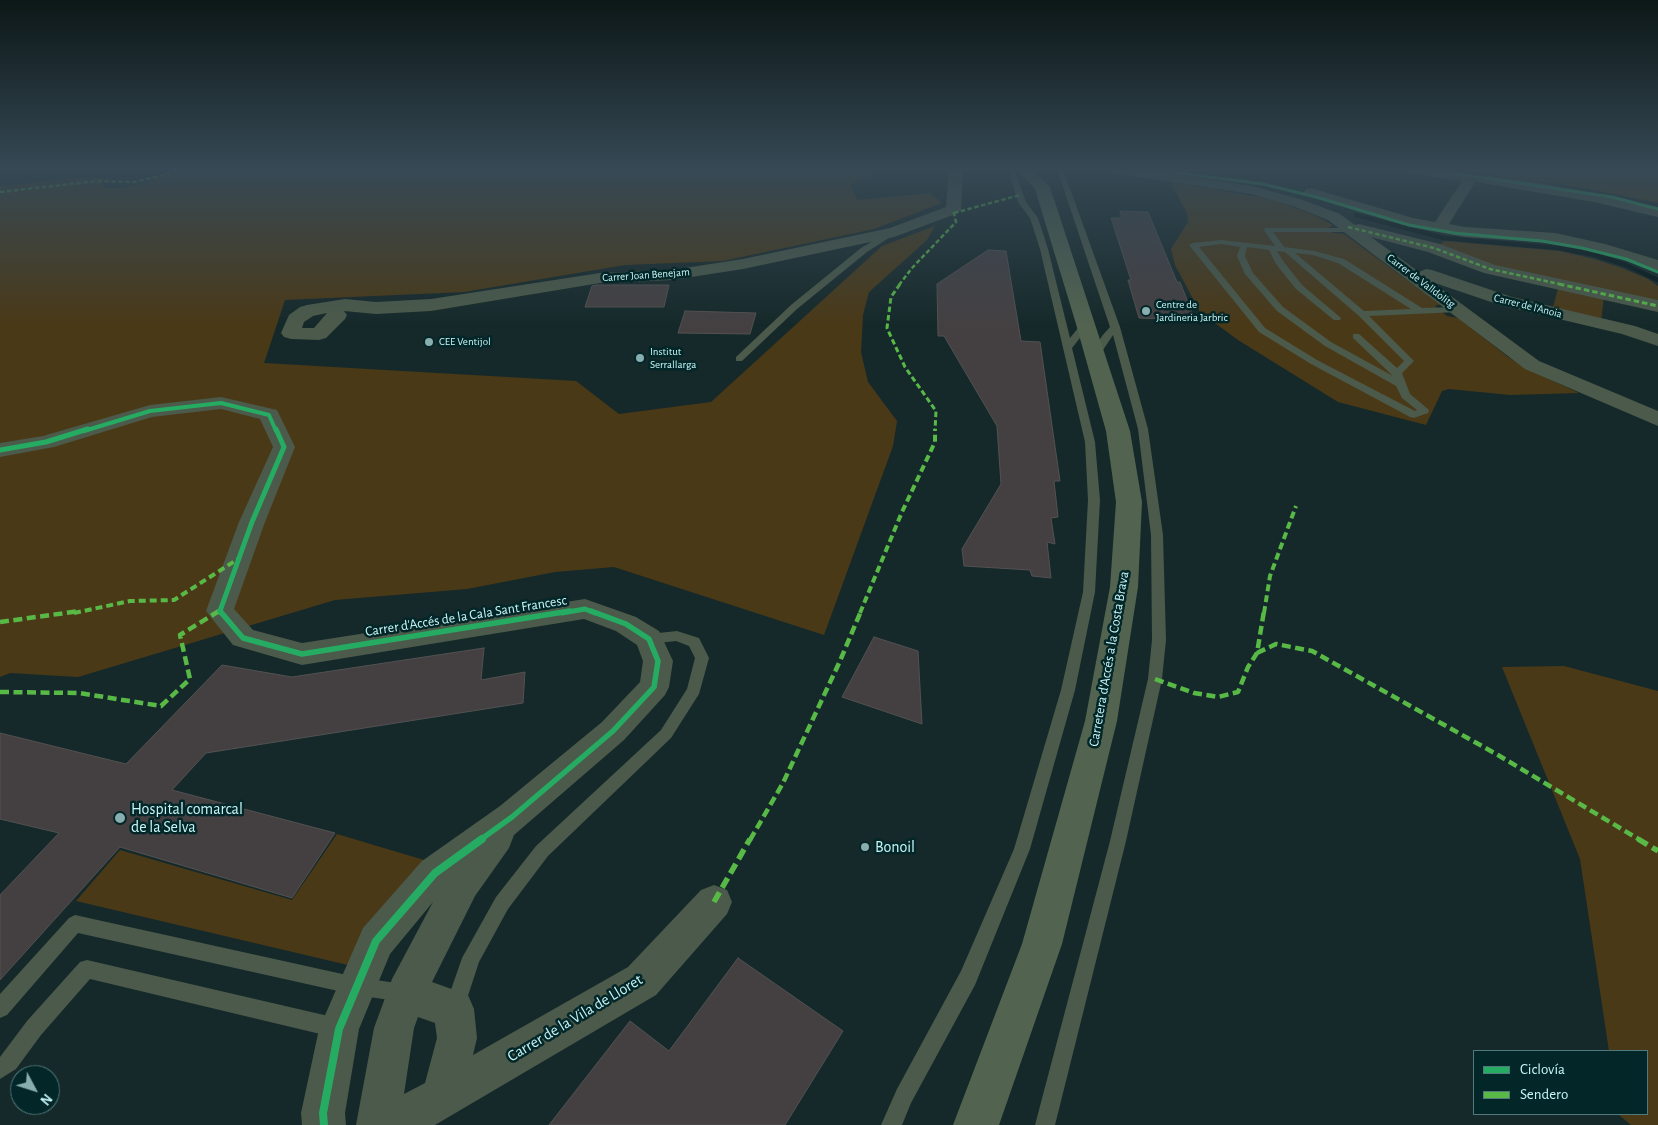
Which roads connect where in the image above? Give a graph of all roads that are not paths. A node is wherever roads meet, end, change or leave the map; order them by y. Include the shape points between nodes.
1 (922, 222) edge
2 (1035, 222) edge
3 (1051, 222) edge
4 (1078, 222) edge
5 (1340, 222) edge
6 (1409, 222) edge
7 (1443, 222) edge
8 (1439, 227) junction
9 (1349, 228) junction
10 (894, 232) junction
11 (1244, 245) junction
12 (1272, 248) junction
13 (1285, 250) junction
14 (1400, 265) junction
15 (1658, 266) edge
16 (1658, 306) edge
17 (332, 307) dead end
18 (1458, 309) junction
19 (1419, 310) junction
20 (1362, 314) junction
21 (1337, 318) dead end
22 (1115, 326) junction
23 (1356, 336) dead end
24 (1658, 340) edge
25 (1083, 342) junction
26 (739, 359) dead end
27 (1397, 373) junction
28 (1400, 384) junction
29 (1658, 419) edge
30 (0, 450) edge
31 (649, 639) junction
32 (512, 816) junction
33 (714, 902) dead end
34 (356, 986) junction
35 (406, 993) junction
36 (0, 1008) edge
37 (454, 1009) junction
38 (339, 1029) junction
39 (0, 1069) edge
40 (443, 1095) junction
41 (330, 1121) edge
42 (378, 1125) edge
43 (393, 1125) edge
44 (891, 1125) edge
45 (976, 1125) edge
46 (1045, 1125) edge

1 - 10 street, Carrer Joan Benejam
2 - 25 lane
3 - 25 main road, Carretera d'Accés a la Costa Brava
4 - 22 lane
5 - 9 street, Carrer de Valldolitg
6 - 8 street
7 - 8 street
8 - 15 street via 1465,232 1555,238 1605,249
9 - 13 lane via 1268,230
9 - 14 street, Carrer de Valldolitg
9 - 16 street via 1434,248 1499,271
10 - 17 street, Carrer Joan Benejam via 743,264 672,275 600,278 431,305
10 - 26 lane via 864,250 794,306
11 - 12 lane
11 - 28 lane via 1241,256 1249,274 1280,309 1328,344
11 - 28 lane via 1221,242 1193,245 1262,330 1314,362 1414,415 1424,411 1406,396
12 - 13 lane
12 - 21 lane via 1299,287
13 - 19 lane via 1314,253 1341,261
13 - 20 lane
14 - 18 street, Carrer de Valldolitg
14 - 24 street, Carrer de l'Anoia via 1506,301
18 - 19 lane
18 - 29 street, Carrer de Valldolitg via 1532,365
19 - 20 lane
20 - 27 lane via 1409,361
22 - 25 lane via 1105,338
22 - 46 lane via 1143,430 1157,535 1159,640 1155,679 1118,841
23 - 27 lane
25 - 44 lane via 1094,500 1088,592 1068,690 1022,849 968,978
25 - 45 main road, Carretera d'Accés a la Costa Brava via 1118,431 1129,502 1124,587 1101,721 1042,944
27 - 28 lane
30 - 31 street, Carrer d'Accés de la Cala Sant Francesc via 46,442 150,411 221,403 270,415 284,447 252,522 220,611 243,638 302,654 585,609 626,624
31 - 32 street via 658,661 654,687 613,731
31 - 37 lane via 677,636 694,642 702,658 694,690 666,734 542,851 502,903 471,958
32 - 34 street via 435,873 376,941
32 - 35 street via 462,884
33 - 40 street, Carrer de la Vila de Lloret via 642,981
34 - 35 lane
34 - 36 lane via 75,924
34 - 38 street
35 - 37 street
35 - 42 street via 394,1028
37 - 40 street via 457,1038
38 - 39 lane via 87,969 34,1028 10,1062
38 - 41 street
40 - 43 street, Carrer de la Vila de Lloret

